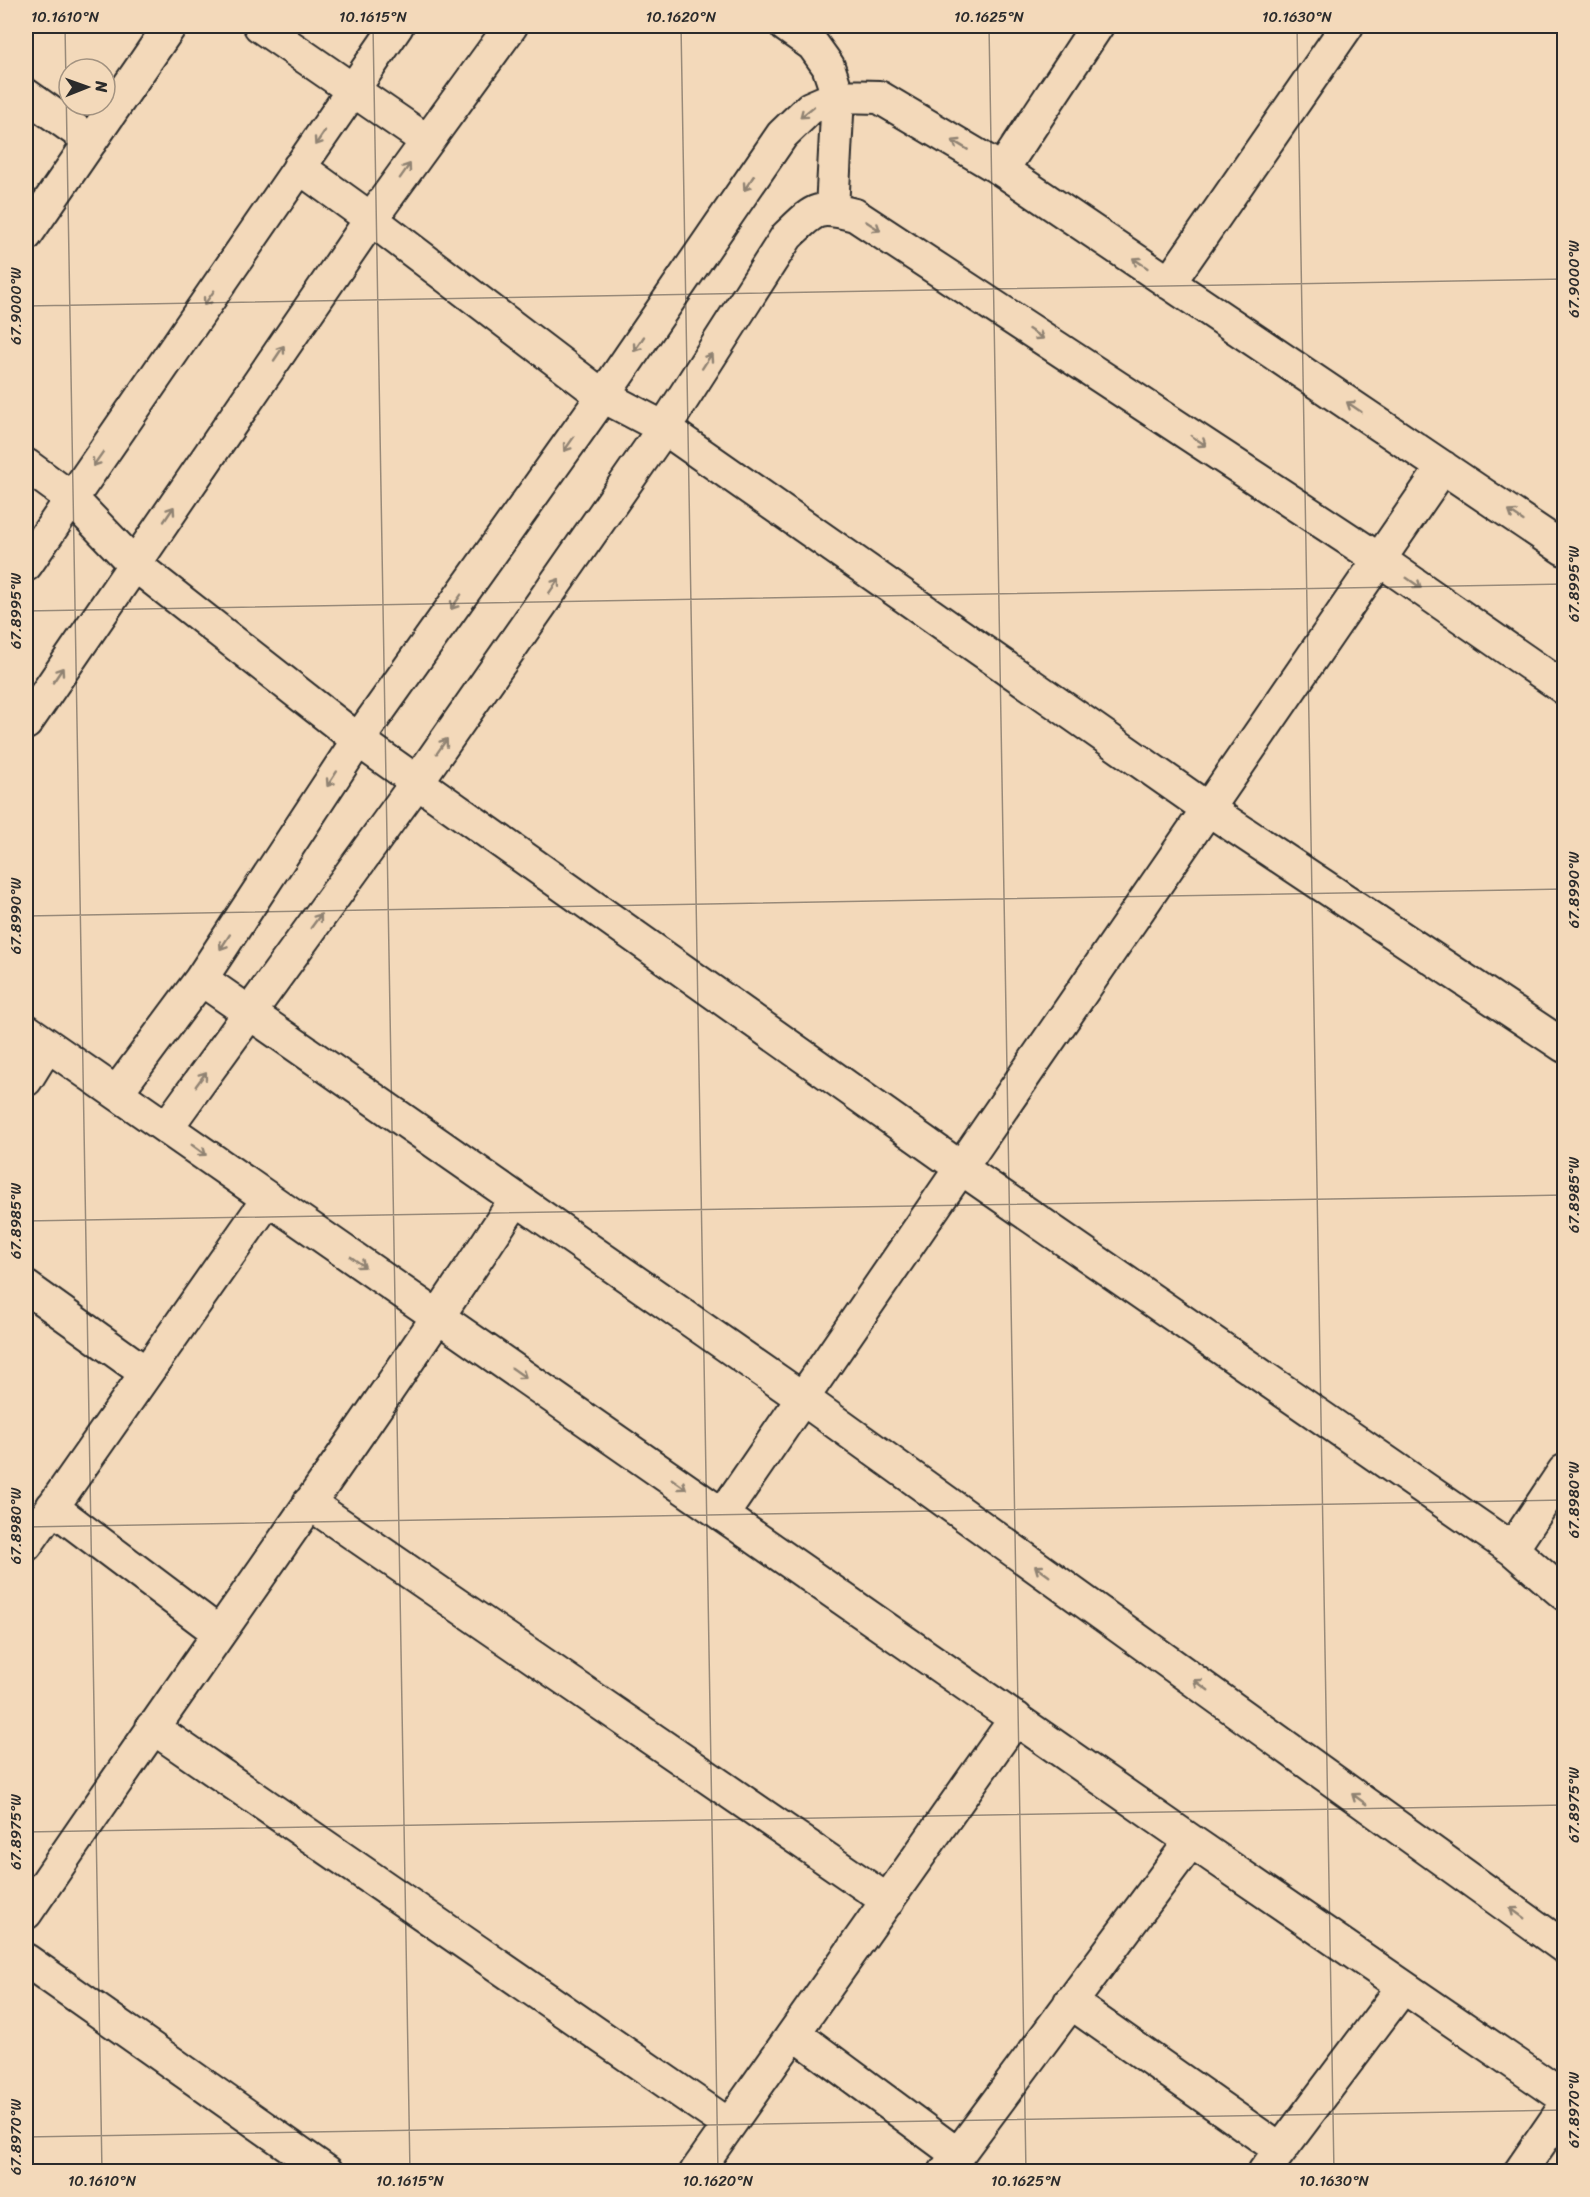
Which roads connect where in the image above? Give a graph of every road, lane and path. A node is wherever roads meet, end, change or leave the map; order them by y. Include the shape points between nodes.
1 (170, 26) edge
2 (260, 26) edge
3 (397, 26) edge
4 (511, 26) edge
5 (786, 26) edge
6 (1097, 26) edge
7 (1347, 26) edge
8 (353, 90) junction
9 (26, 95) edge
10 (838, 96) junction
11 (91, 141) junction
12 (426, 141) junction
13 (299, 168) junction
14 (1002, 171) junction
15 (832, 209) junction
16 (371, 219) junction
17 (26, 236) edge
18 (1169, 283) junction
19 (603, 396) junction
20 (664, 428) junction
21 (26, 465) edge
22 (1443, 467) junction
23 (71, 498) junction
24 (1564, 549) edge
25 (1380, 560) junction
26 (134, 564) junction
27 (26, 565) edge
28 (1564, 688) edge
29 (26, 723) edge
30 (358, 740) junction
31 (417, 782) junction
32 (1208, 809) junction
33 (201, 979) junction
34 (249, 1012) junction
35 (36, 1038) edge
36 (1564, 1046) edge
37 (26, 1080) edge
38 (117, 1092) junction
39 (167, 1127) junction
40 (961, 1168) junction
41 (516, 1199) junction
42 (268, 1200) junction
43 (26, 1287) edge
44 (438, 1318) junction
45 (146, 1372) junction
46 (802, 1398) junction
47 (1564, 1471) edge
48 (309, 1503) junction
49 (52, 1507) junction
50 (723, 1514) junction
51 (26, 1545) edge
52 (1512, 1550) junction
53 (1564, 1594) edge
54 (218, 1632) junction
55 (1017, 1718) junction
56 (152, 1727) junction
57 (1191, 1841) junction
58 (888, 1901) junction
59 (26, 1913) edge
60 (1564, 1947) edge
61 (26, 1960) edge
62 (1402, 1987) junction
63 (1070, 2001) junction
64 (795, 2034) junction
65 (1564, 2097) edge
66 (1564, 2108) edge
67 (729, 2125) junction
68 (1271, 2160) edge
69 (951, 2163) edge
70 (327, 2172) edge
71 (696, 2172) edge
72 (1520, 2172) edge

1 - 11 street
2 - 8 street
3 - 8 street
4 - 12 street
5 - 10 street via 813,45 828,66
6 - 14 street
7 - 18 street
8 - 12 street
8 -> 13 street
9 - 11 street
14 -> 10 street via 879,97
10 - 15 street
10 -> 19 street via 810,108 783,135
11 - 17 street
16 -> 12 street
13 - 16 street
13 -> 23 street
18 -> 14 street
20 -> 15 street via 787,236 812,212
15 -> 25 street via 855,214
16 - 19 street
26 -> 16 street
22 -> 18 street
19 - 20 street
19 -> 30 street
31 -> 20 street
20 - 32 street
21 - 23 street
24 -> 22 street
22 - 25 street
23 - 26 street
23 - 27 street
25 -> 28 street
25 - 32 street
29 -> 26 street
26 - 30 street
30 - 31 street
30 -> 33 street
34 -> 31 street
31 - 40 street
32 - 36 street
32 - 40 street
33 - 34 street
33 - 38 street
39 -> 34 street
34 - 41 street
35 - 37 street
35 - 38 street
38 - 39 street
39 -> 42 street
40 - 46 street
40 - 52 street
41 - 44 street
41 - 46 street
42 -> 44 street
42 - 45 street
43 - 45 street
44 - 48 street
44 -> 50 street
45 - 49 street
46 - 50 street
60 -> 46 street
47 - 52 street
48 - 54 street
48 - 58 street
49 - 51 street
49 - 54 street
50 - 55 street
52 - 53 street
54 - 56 street
55 - 57 street
55 - 58 street
56 - 59 street
56 - 67 street
57 - 62 street
57 - 63 street
58 - 64 street
61 - 70 street
62 - 65 street
62 - 68 street
63 - 68 street
63 - 69 street
64 - 67 street
64 - 69 street
66 - 72 street
67 - 71 street

